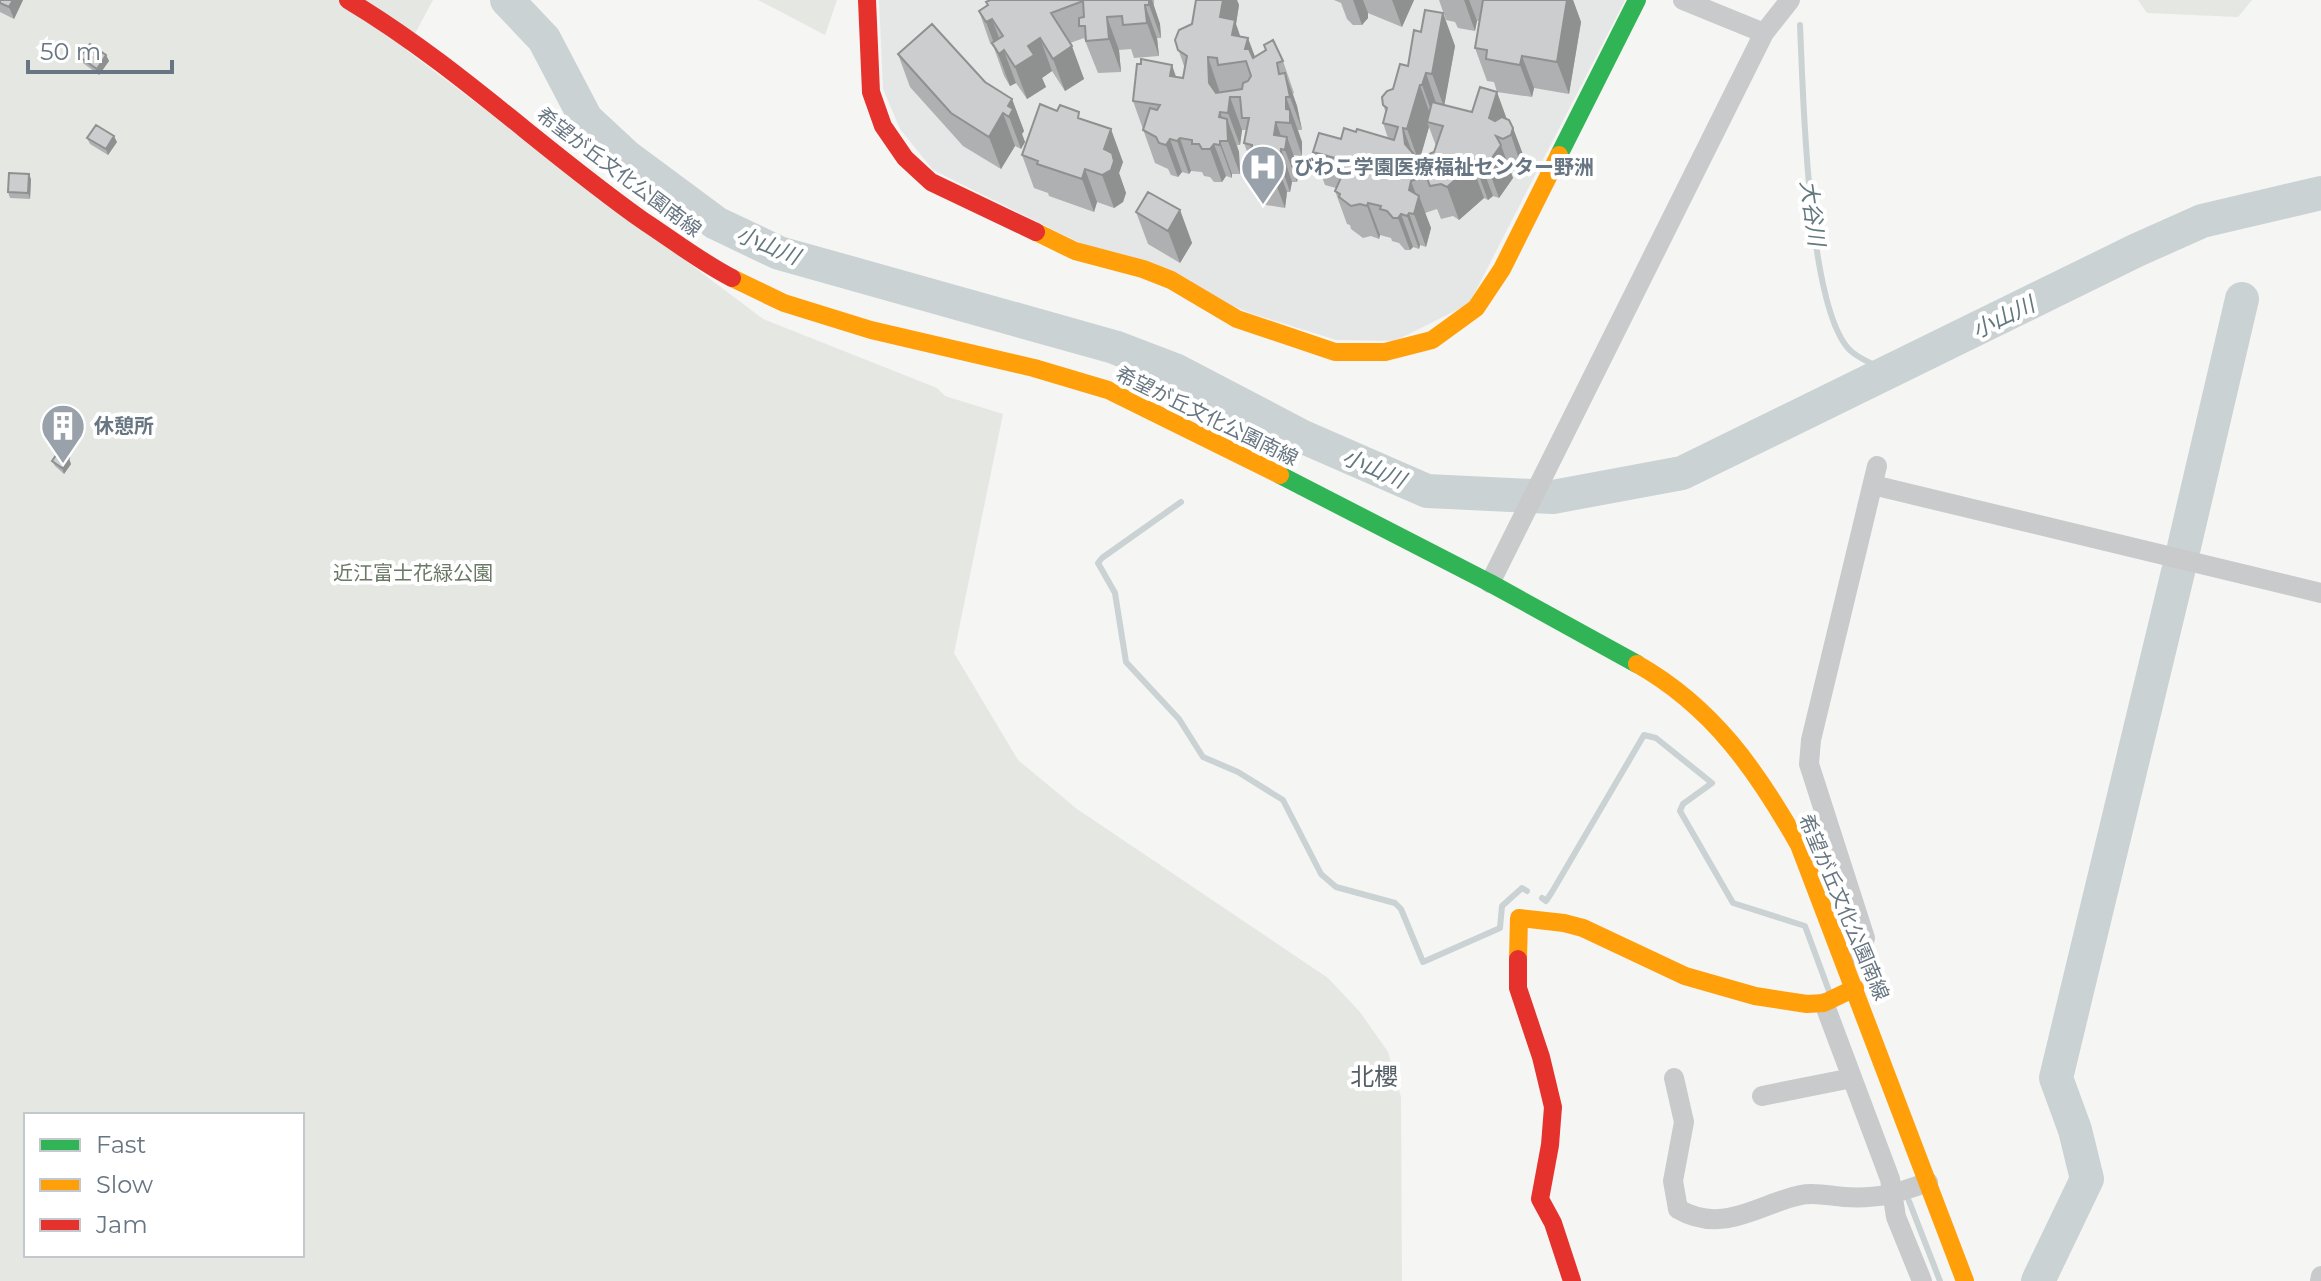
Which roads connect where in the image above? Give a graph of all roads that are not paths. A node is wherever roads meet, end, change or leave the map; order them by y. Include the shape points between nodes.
1 (348, 0) edge
2 (867, 0) edge
3 (1637, 0) edge
4 (1683, 0) edge
5 (1790, 0) edge
6 (1764, 33) junction
7 (1490, 583) junction
8 (2321, 593) edge
9 (1844, 959) junction
10 (1855, 988) junction
11 (1824, 1003) junction
12 (1674, 1078) dead end
13 (1852, 1078) junction
14 (1762, 1096) dead end
15 (1928, 1182) junction
16 (1893, 1196) junction
17 (1572, 1281) edge
18 (1922, 1281) edge
19 (1965, 1281) edge

1 - 7 main road, 希望が丘文化公園南線 via 441,62 610,197 709,266 784,303 1108,390
2 - 3 main road via 871,92 883,126 905,158 931,182 1075,251 1143,269 1237,319 1335,352 1385,352 1432,340 1476,308 1502,269
4 - 6 street
5 - 6 street
6 - 7 street
7 - 9 main road, 希望が丘文化公園南線 via 1642,667 1694,705 1735,746 1767,788 1799,845
8 - 9 street via 1875,476 1809,764 1865,938 1861,951
9 - 10 main road, 希望が丘文化公園南線
10 - 11 main road
10 - 15 main road, 希望が丘文化公園南線
11 - 13 street
11 - 17 main road via 1722,988 1583,928 1519,918 1518,988 1553,1107 1540,1199
12 - 16 street via 1684,1122 1673,1181 1678,1209 1691,1216 1733,1219 1804,1194
13 - 14 street
13 - 16 street
15 - 16 street
15 - 19 main road, 希望が丘文化公園南線
16 - 18 street

